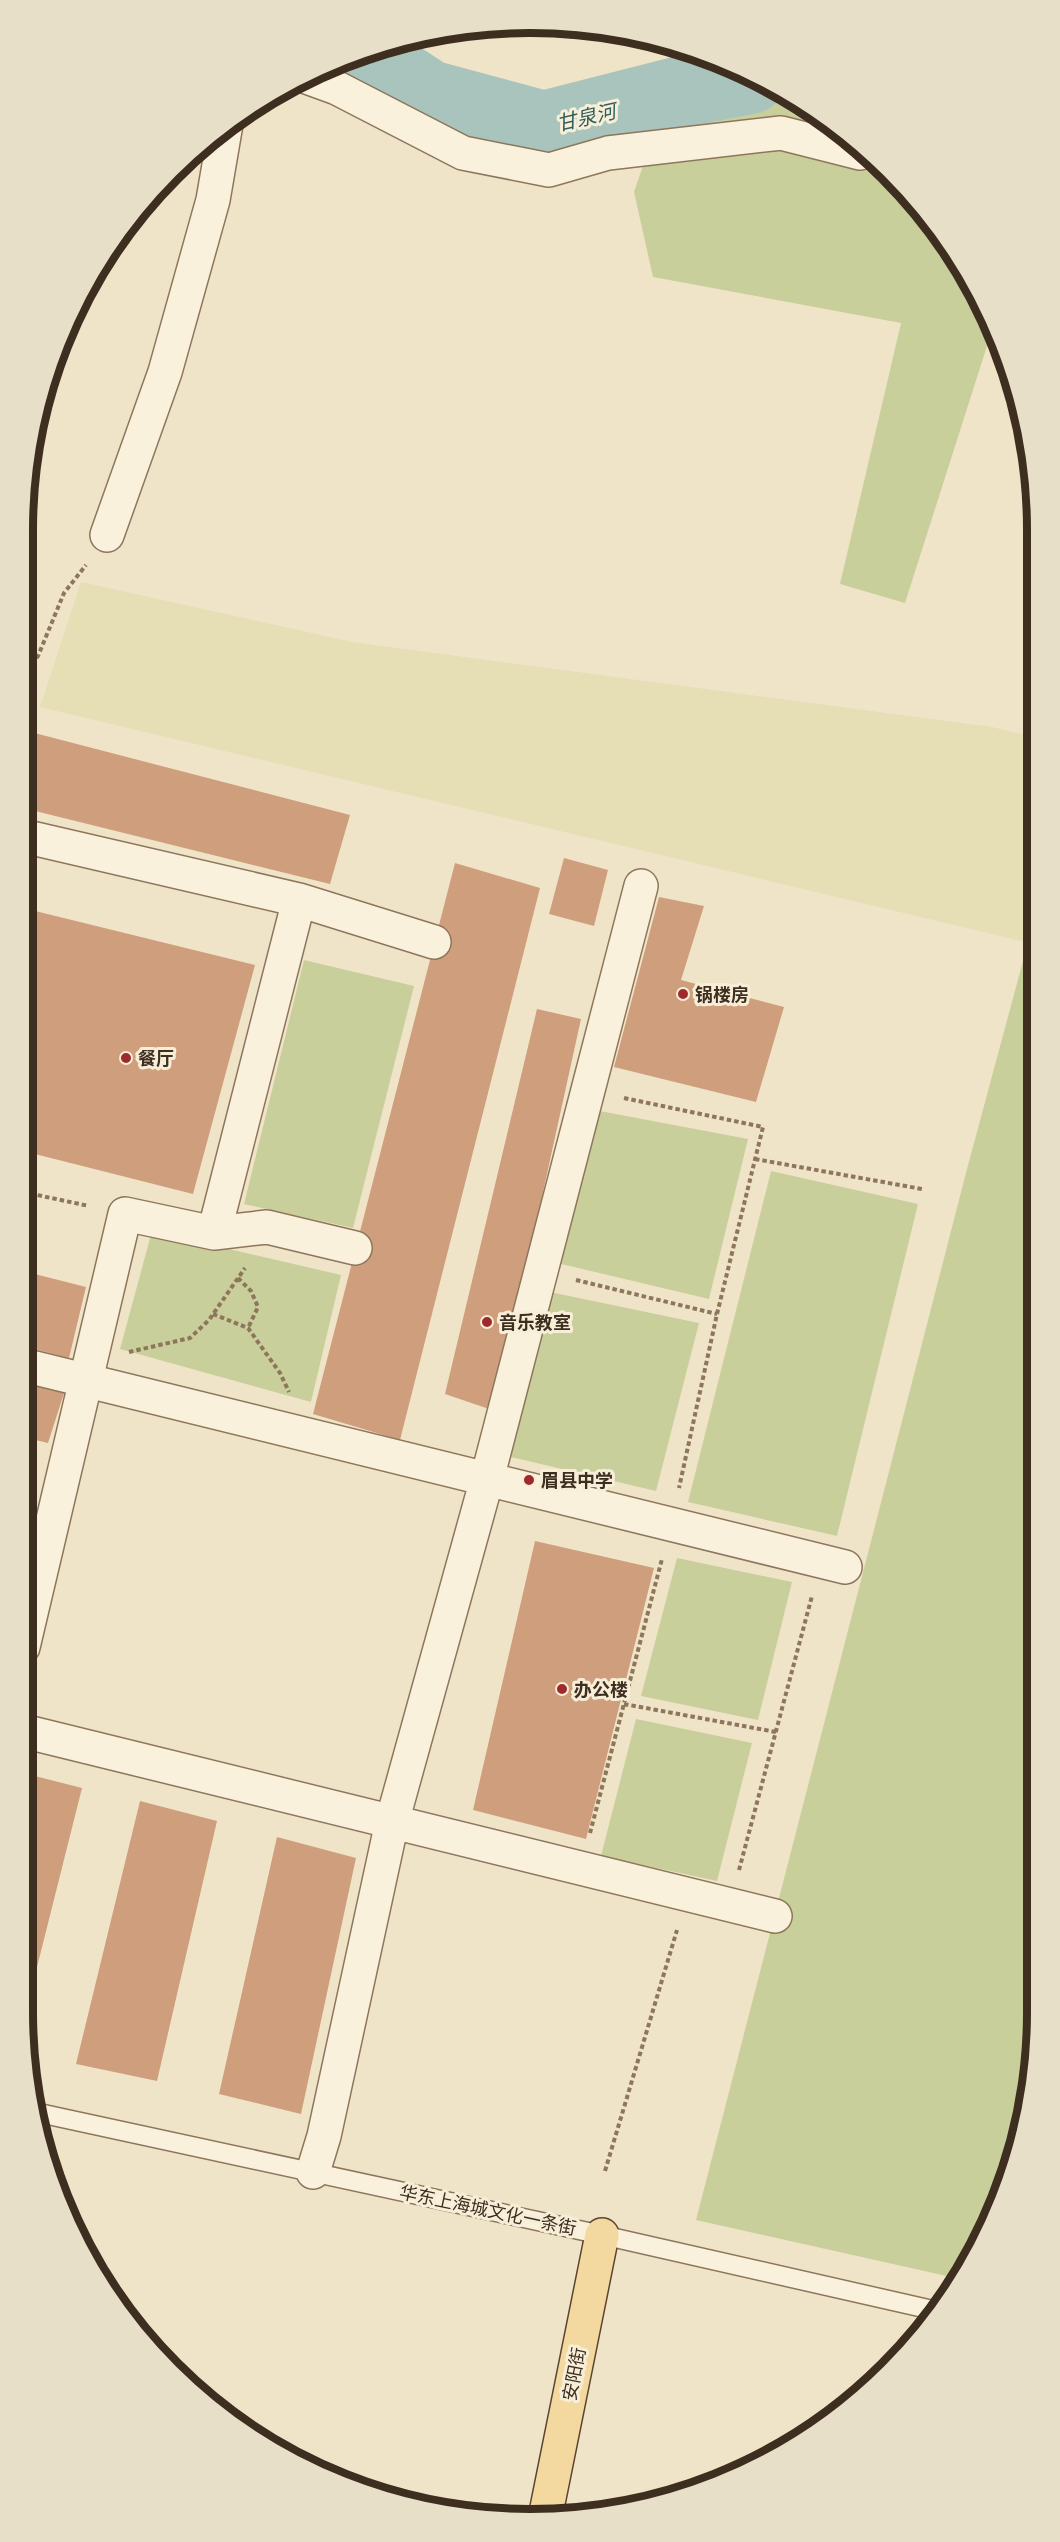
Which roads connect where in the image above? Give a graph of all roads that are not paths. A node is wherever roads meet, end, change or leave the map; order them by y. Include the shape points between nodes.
1 (317, 81) edge
2 (223, 139) edge
3 (852, 151) edge
4 (107, 535) road end
5 (33, 839) edge
6 (641, 886) dead end
7 (299, 900) junction
8 (434, 942) dead end
9 (214, 1233) junction
10 (355, 1248) dead end
11 (33, 1366) edge
12 (88, 1370) junction
13 (487, 1479) junction
14 (833, 1564) road end
15 (33, 1601) edge
16 (33, 1734) edge
17 (392, 1822) junction
18 (775, 1916) dead end
19 (44, 2114) edge
20 (313, 2172) junction
21 (602, 2235) junction
22 (928, 2309) edge
23 (547, 2508) edge

1 - 3 street via 463,153 549,170 608,153 781,133
2 - 4 street via 213,200 165,372
5 - 7 street
6 - 13 street
7 - 8 street
7 - 9 street
9 - 10 street via 267,1227
9 - 12 street via 125,1214
11 - 12 street
12 - 13 street via 291,1431
12 - 15 street
13 - 14 street
13 - 17 street
16 - 17 street
17 - 18 street
17 - 20 street
19 - 20 lane, 华东上海城文化一条街
20 - 21 lane, 华东上海城文化一条街
21 - 22 lane, 华东上海城文化一条街
21 - 23 main road, 安阳街

